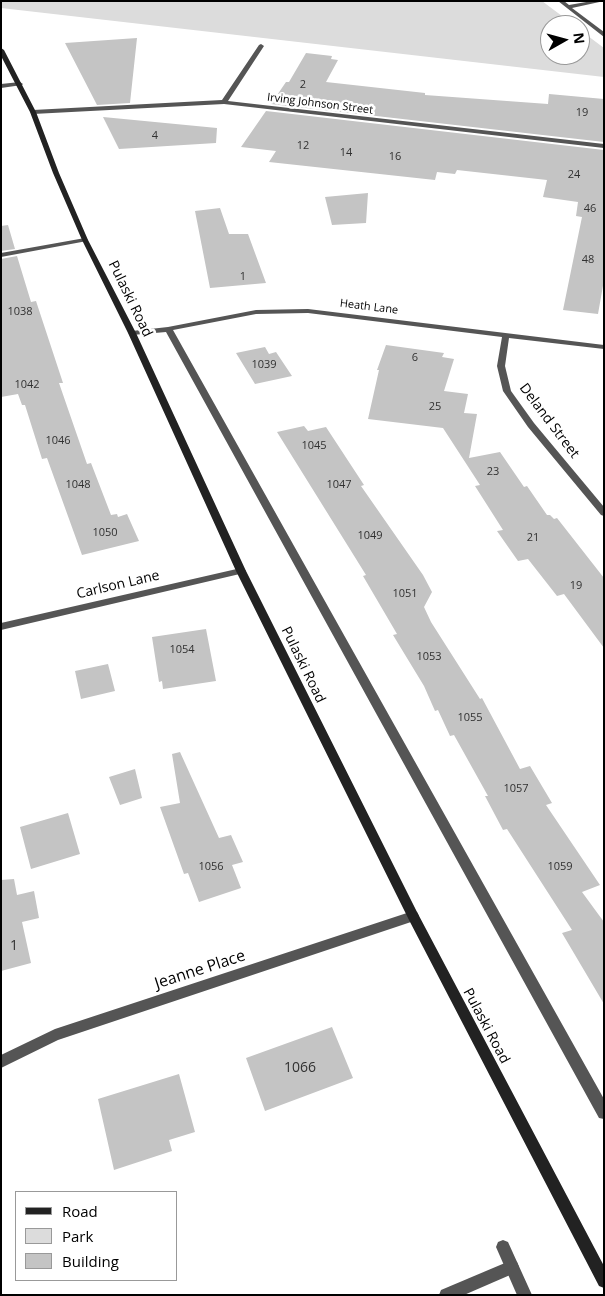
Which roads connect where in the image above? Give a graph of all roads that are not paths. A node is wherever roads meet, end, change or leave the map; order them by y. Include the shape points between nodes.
1 (560, 1) edge
2 (603, 1) edge
3 (567, 7) junction
4 (604, 35) edge
5 (261, 46) dead end
6 (1, 50) edge
7 (20, 84) junction
8 (1, 86) edge
9 (224, 102) junction
10 (33, 112) junction
11 (604, 146) edge
12 (85, 240) junction
13 (1, 255) edge
14 (168, 329) junction
15 (132, 333) junction
16 (506, 335) junction
17 (604, 347) edge
18 (604, 513) edge
19 (240, 571) junction
20 (1, 627) edge
21 (413, 916) junction
22 (1, 1062) edge
23 (604, 1113) edge
24 (503, 1247) dead end
25 (512, 1267) junction
26 (604, 1280) edge
27 (446, 1295) edge
28 (525, 1295) edge

1 - 3 street
2 - 3 street
3 - 4 street
5 - 9 street
6 - 7 main road, Pulaski Road
7 - 8 street
7 - 10 main road, Pulaski Road
9 - 10 street, Irving Johnson Street
9 - 11 street, Irving Johnson Street
10 - 12 main road, Pulaski Road
12 - 13 street
12 - 15 main road, Pulaski Road
14 - 15 street, Heath Lane
14 - 16 street, Heath Lane via 256,312 308,311
14 - 23 street
15 - 19 main road, Pulaski Road
16 - 17 street, Heath Lane
16 - 18 street, Deland Street via 501,366 507,390 531,425
19 - 20 street, Carlson Lane
19 - 21 main road, Pulaski Road
21 - 22 street, Jeanne Place via 55,1035
21 - 26 main road, Pulaski Road
24 - 25 street
25 - 27 street
25 - 28 street

